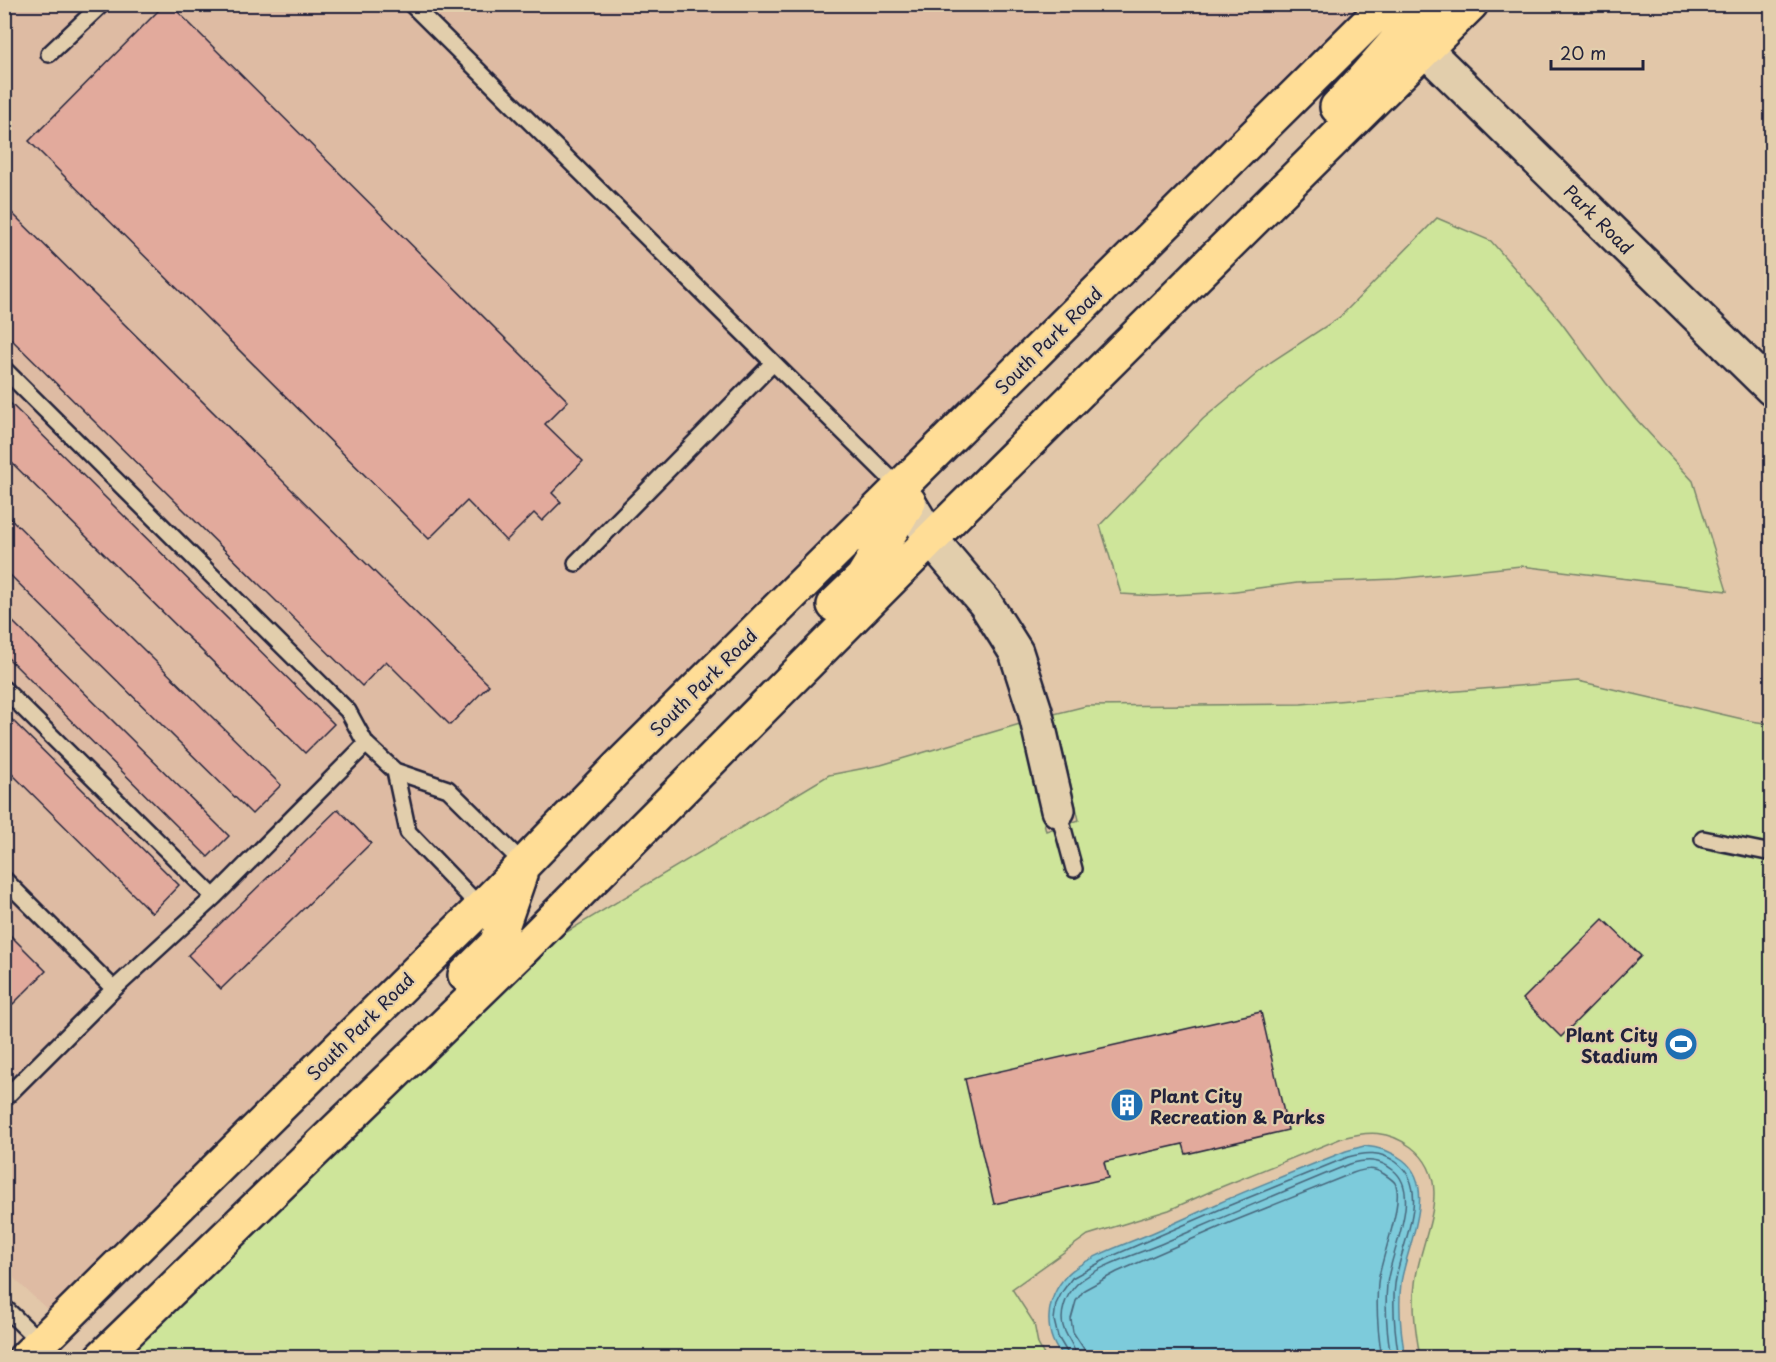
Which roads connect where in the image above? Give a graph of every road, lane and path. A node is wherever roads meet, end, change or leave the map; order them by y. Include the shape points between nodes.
1 (102, 4) edge
2 (411, 4) edge
3 (1431, 4) edge
4 (1471, 4) edge
5 (1396, 19) edge
6 (49, 54) dead end
7 (773, 363) junction
8 (4, 369) edge
9 (1772, 389) edge
10 (904, 495) junction
11 (931, 539) junction
12 (576, 563) dead end
13 (4, 689) edge
14 (366, 744) junction
15 (395, 771) junction
16 (1058, 810) joint
17 (1703, 839) dead end
18 (1772, 853) edge
19 (524, 864) junction
20 (604, 866) junction
21 (1074, 869) dead end
22 (4, 879) edge
23 (214, 897) junction
24 (502, 928) junction
25 (114, 988) junction
26 (4, 1099) edge
27 (4, 1307) edge
28 (32, 1352) edge
29 (77, 1358) edge
30 (101, 1358) edge

1 - 6 lane
2 - 7 lane
3 - 5 main road
4 - 5 main road
5 - 9 street, Park Road
5 - 10 main road, South Park Road
5 - 11 main road, South Park Road via 1119,353
7 - 10 lane
7 - 12 lane
8 - 14 lane via 348,711
10 - 11 street
10 - 19 main road, South Park Road via 618,766
10 - 20 main road via 862,578 642,797
11 - 16 street via 985,603 1016,652 1035,711
11 - 20 main road, South Park Road
13 - 23 lane
14 - 15 lane
14 - 23 lane
15 - 19 lane via 448,789
15 - 24 lane via 408,832
16 - 21 lane
17 - 18 lane
19 - 24 main road, South Park Road
20 - 24 main road, South Park Road
22 - 25 lane
23 - 25 lane
24 - 28 main road, South Park Road
24 - 29 main road via 496,944
24 - 30 main road, South Park Road
25 - 26 lane
27 - 28 lane

